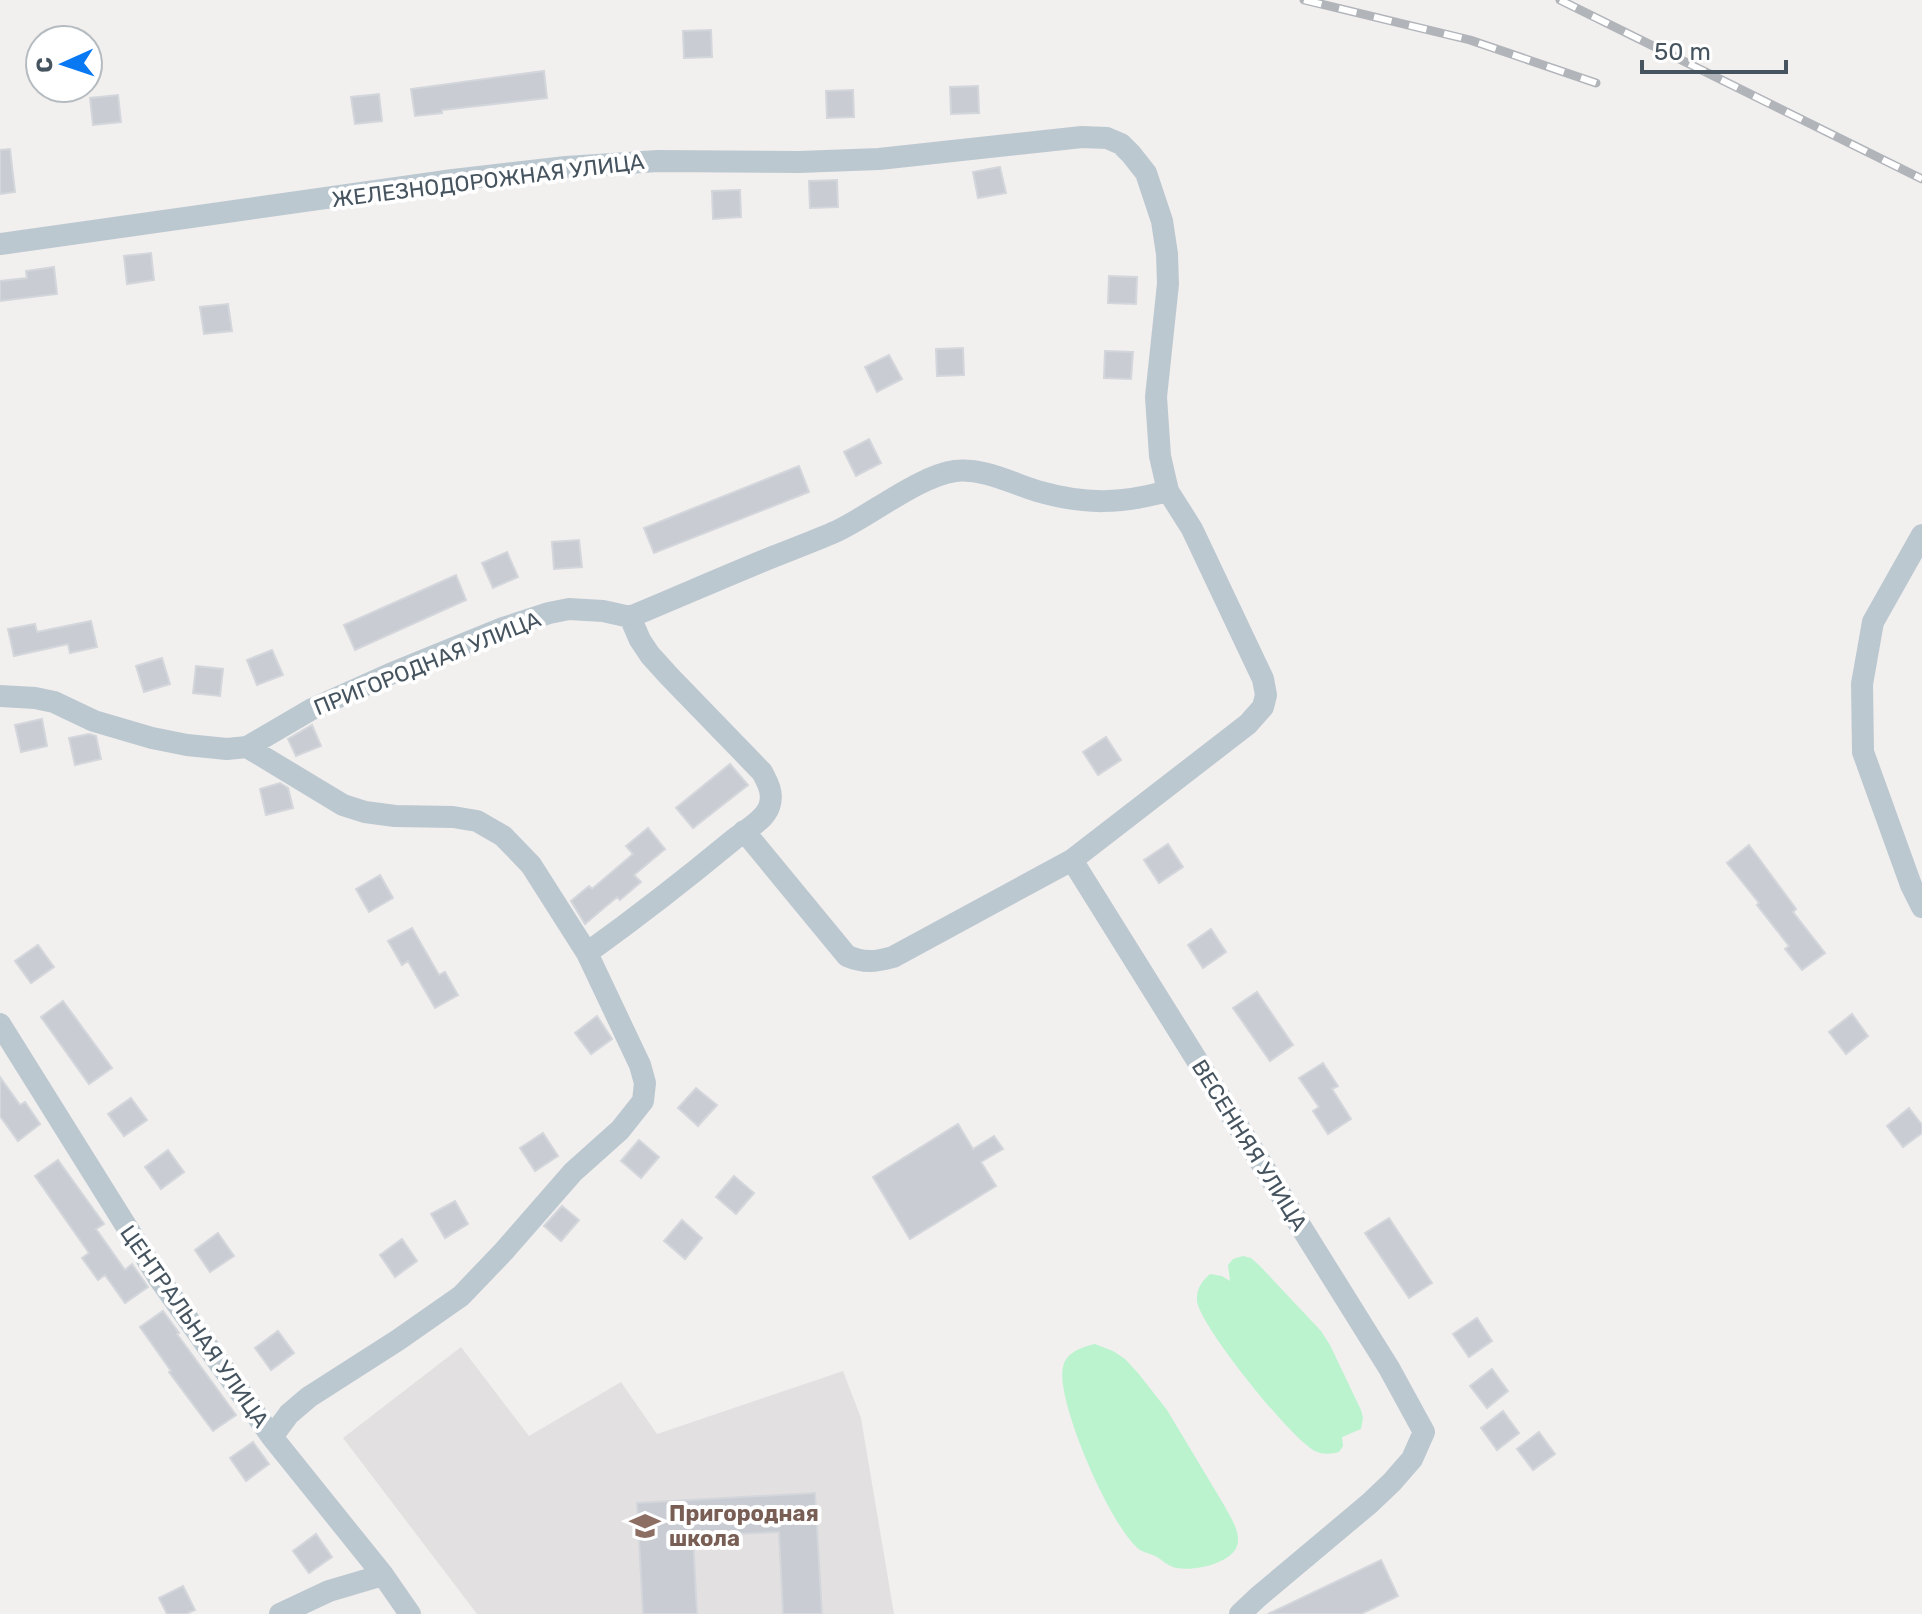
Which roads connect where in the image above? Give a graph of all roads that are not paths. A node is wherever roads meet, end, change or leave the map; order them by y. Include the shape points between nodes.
1 (0, 244) edge
2 (1168, 491) junction
3 (1922, 535) edge
4 (630, 617) junction
5 (0, 696) edge
6 (247, 747) junction
7 (744, 831) junction
8 (1072, 860) junction
9 (1922, 907) edge
10 (587, 953) junction
11 (0, 1024) edge
12 (272, 1437) junction
13 (383, 1575) junction
14 (280, 1614) edge
15 (410, 1614) edge
16 (1240, 1614) edge

1 - 2 street, ЖЕЛЕЗНОДОРОЖНАЯ УЛИЦА via 566,167 879,159 1107,138 1121,144 1146,173 1162,221 1168,284 1156,397 1157,437
2 - 4 street via 1135,500 1094,501 1040,492 988,474 953,472 934,477 837,531
2 - 8 street via 1254,656 1266,695 1263,707
3 - 9 street via 1873,622 1862,684 1863,752
4 - 6 street, ПРИГОРОДНАЯ УЛИЦА via 569,609 503,628 312,709
4 - 7 street via 650,655 770,785 769,807
5 - 6 street via 54,702 94,721 152,738
6 - 10 street via 343,805 395,816 477,821 503,836 531,865
7 - 8 street via 847,956 862,962 893,957
7 - 10 street
8 - 16 street, ВЕСЕННЯЯ УЛИЦА via 1424,1432 1412,1459 1392,1482
10 - 12 street via 640,1065 643,1101 461,1296 309,1397
11 - 12 street, ЦЕНТРАЛЬНАЯ УЛИЦА via 158,1277
12 - 13 street, ЦЕНТРАЛЬНАЯ УЛИЦА
13 - 14 street via 329,1591
13 - 15 street, ЦЕНТРАЛЬНАЯ УЛИЦА

